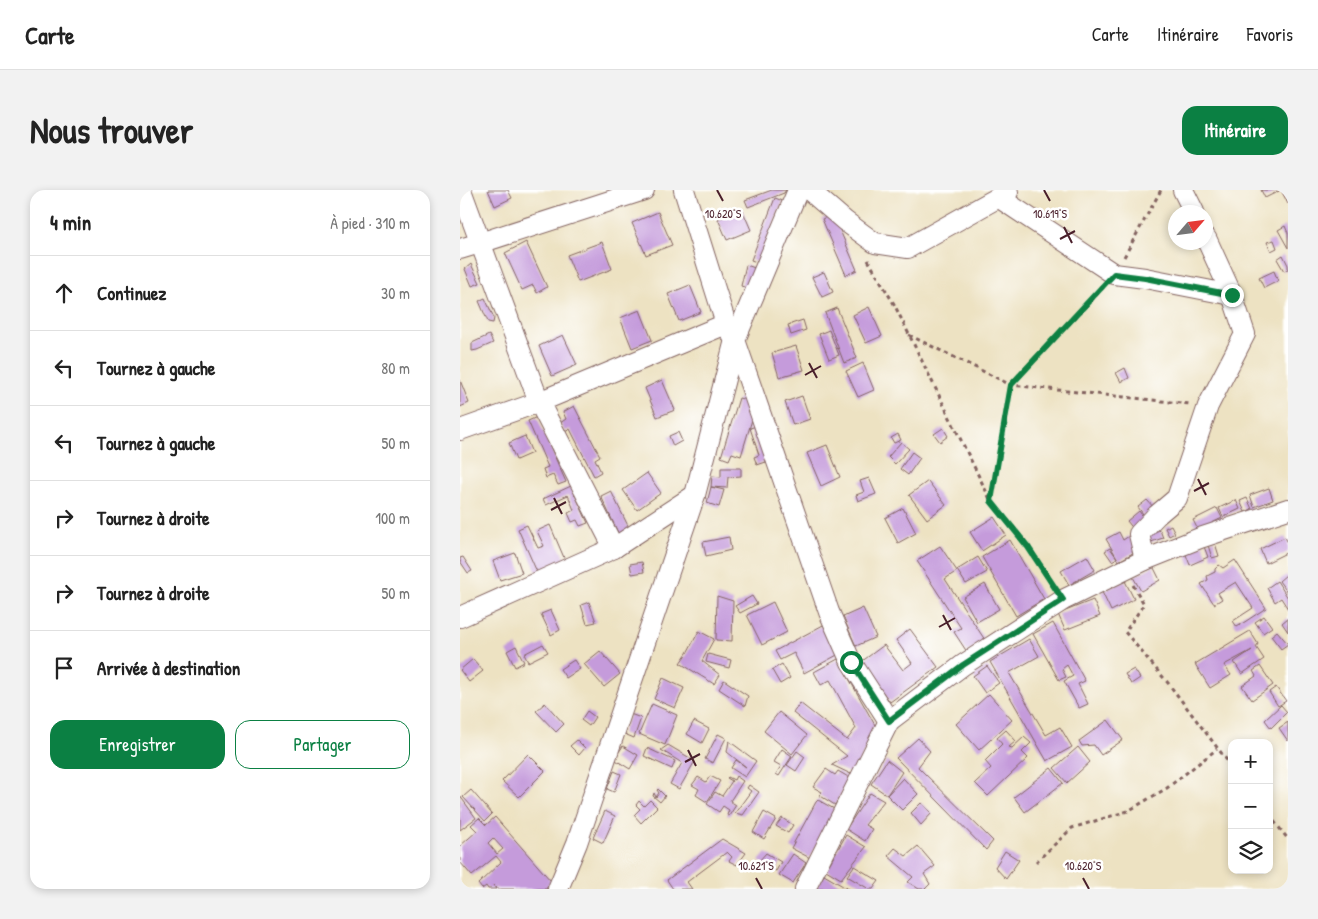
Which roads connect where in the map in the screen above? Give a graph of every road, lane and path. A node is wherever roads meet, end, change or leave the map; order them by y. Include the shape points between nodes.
1 (461, 190) edge
2 (644, 190) edge
3 (684, 190) edge
4 (798, 190) edge
5 (809, 190) edge
6 (1161, 190) edge
7 (1183, 190) edge
8 (1004, 194) edge
9 (1190, 205) edge
10 (480, 243) junction
11 (460, 249) edge
12 (1211, 250) edge
13 (864, 254) dead end
14 (1114, 274) junction
15 (1232, 295) junction
16 (731, 332) junction
17 (909, 335) junction
18 (1011, 385) junction
19 (539, 402) junction
20 (1208, 406) junction
21 (460, 430) edge
22 (695, 495) junction
23 (991, 501) junction
24 (1288, 508) edge
25 (614, 548) junction
26 (1145, 560) junction
27 (1123, 570) junction
28 (1063, 600) junction
29 (460, 617) edge
30 (889, 721) junction
31 (1218, 749) junction
32 (1228, 762) edge
33 (1273, 820) edge
34 (1288, 838) edge
35 (1036, 862) dead end
36 (558, 889) edge
37 (805, 889) edge

1 - 10 street
2 - 10 street
3 - 16 street
4 - 16 street
5 - 8 street via 875,242 908,248
6 - 14 path
7 - 9 street
8 - 14 street
10 - 11 street
10 - 19 street
12 - 15 street
13 - 17 path
14 - 15 street
14 - 18 path
15 - 20 street via 1245,334
16 - 19 street
16 - 22 street
16 - 30 street via 829,612 851,662
17 - 18 path
17 - 23 path
18 - 20 path
18 - 23 path
19 - 21 street
19 - 25 street
20 - 26 street via 1177,498 1139,534
22 - 25 street
22 - 36 street via 577,843
23 - 28 path via 1028,547
24 - 26 street
25 - 29 street
26 - 27 street
27 - 28 street
27 - 31 path via 1144,604 1125,632
28 - 30 street via 963,665
30 - 37 street
31 - 32 path
31 - 35 path via 1167,788 1128,811 1072,828
33 - 34 path

